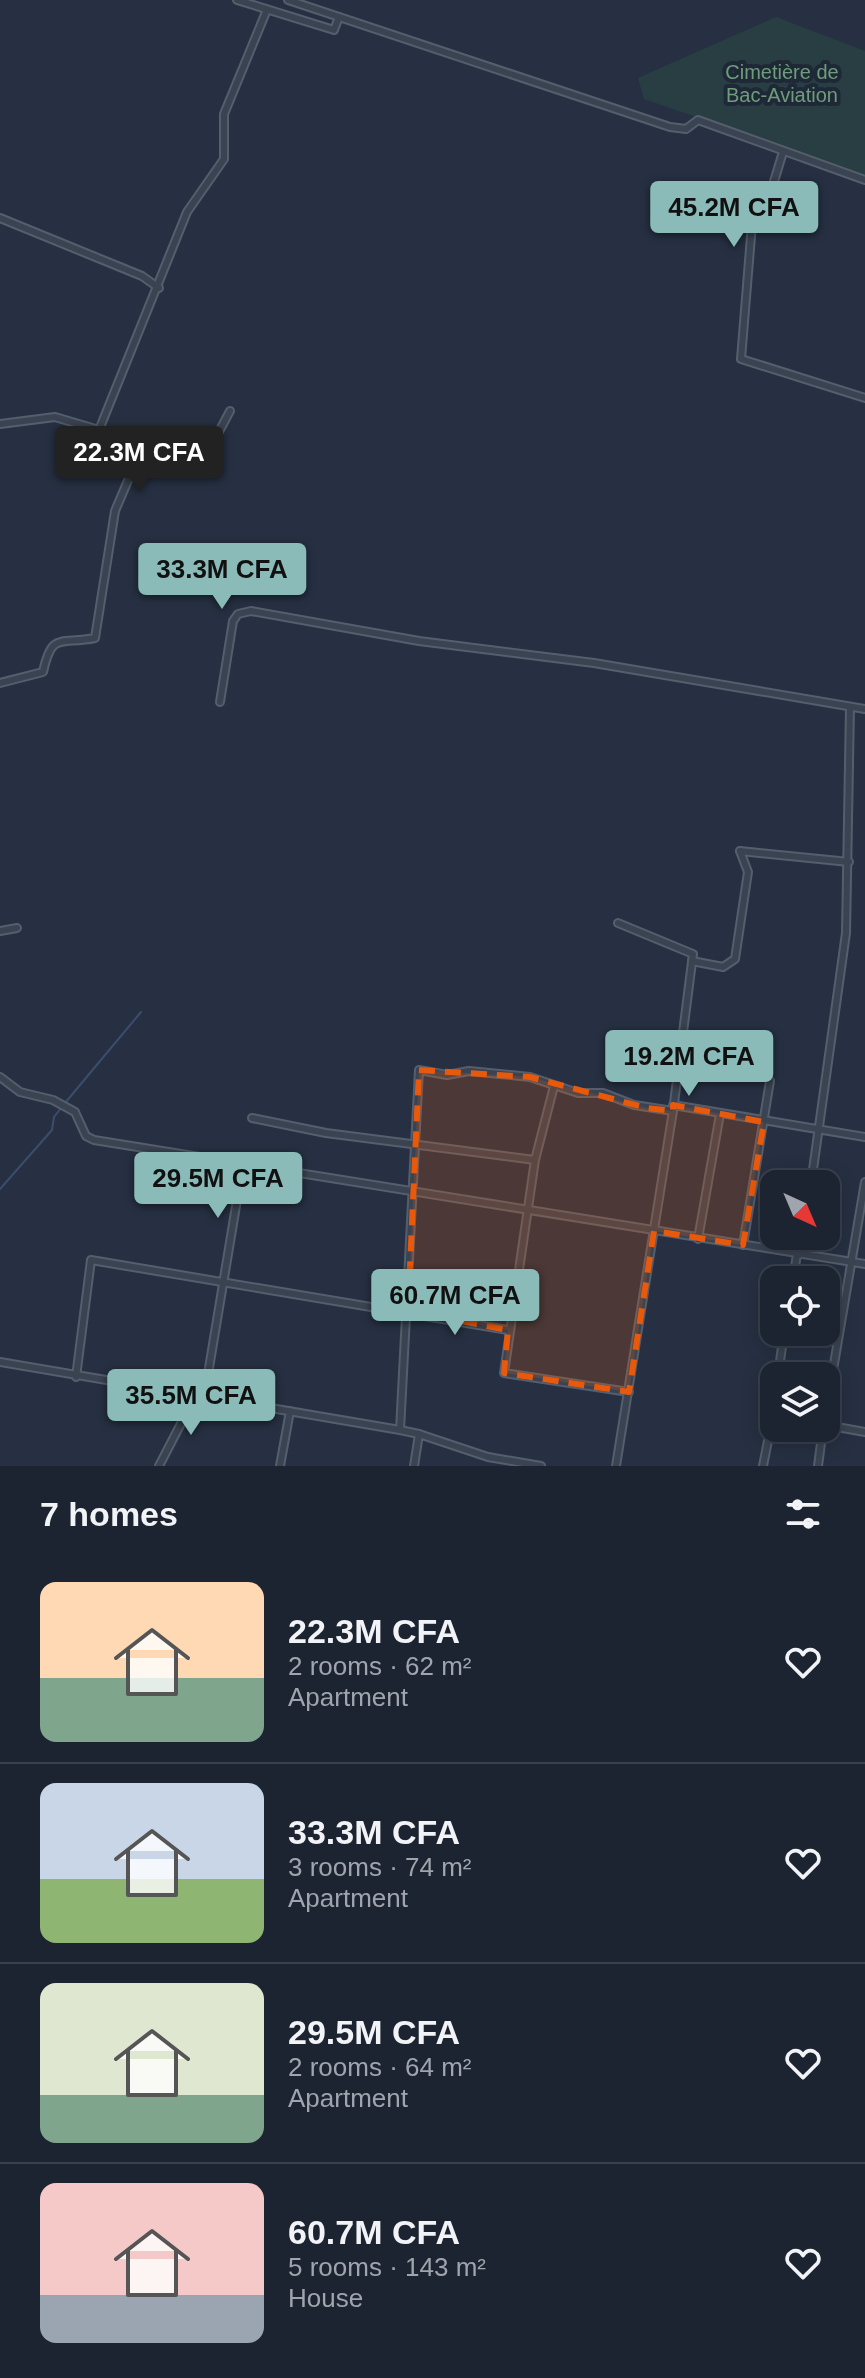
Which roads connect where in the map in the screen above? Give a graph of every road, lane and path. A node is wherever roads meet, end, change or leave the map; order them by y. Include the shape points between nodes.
1 (237, 0) edge
2 (288, 0) edge
3 (266, 12) junction
4 (339, 17) junction
5 (783, 152) junction
6 (865, 180) edge
7 (0, 218) edge
8 (159, 288) junction
9 (865, 398) edge
10 (230, 411) dead end
11 (0, 424) edge
12 (0, 683) edge
13 (220, 702) dead end
14 (850, 707) junction
15 (865, 709) edge
16 (849, 862) junction
17 (618, 923) dead end
18 (17, 928) dead end
19 (0, 931) edge
20 (692, 961) junction
21 (0, 1077) edge
22 (770, 1081) dead end
23 (554, 1086) junction
24 (673, 1108) junction
25 (720, 1114) junction
26 (252, 1118) dead end
27 (764, 1122) junction
28 (820, 1132) junction
29 (865, 1137) edge
30 (416, 1145) junction
31 (535, 1160) junction
32 (243, 1164) junction
33 (813, 1170) edge
34 (865, 1182) edge
35 (414, 1192) junction
36 (527, 1210) junction
37 (654, 1231) junction
38 (698, 1239) junction
39 (743, 1245) junction
40 (799, 1250) edge
41 (798, 1255) junction
42 (850, 1262) junction
43 (865, 1264) edge
44 (796, 1266) edge
45 (223, 1281) junction
46 (408, 1311) junction
47 (508, 1330) junction
48 (0, 1362) edge
49 (834, 1362) edge
50 (76, 1377) junction
51 (629, 1392) junction
52 (191, 1396) junction
53 (204, 1398) junction
54 (290, 1411) junction
55 (840, 1428) edge
56 (400, 1430) junction
57 (865, 1432) edge
58 (419, 1434) junction
59 (768, 1442) edge
60 (822, 1442) edge
61 (159, 1466) edge
62 (280, 1466) edge
63 (414, 1466) edge
64 (541, 1466) edge
65 (616, 1466) edge
66 (763, 1466) edge
67 (818, 1466) edge

1 - 3 street
2 - 4 street
3 - 4 street via 334,30
3 - 8 street via 224,114 224,159 187,212
4 - 5 street via 670,127 686,129 698,120
5 - 6 street
5 - 9 street via 772,188 753,215 741,359
7 - 8 street via 142,276
8 - 11 street via 99,430 55,417
10 - 12 street via 205,458 191,461 146,450 138,457 115,511 95,638 54,642 43,672
13 - 14 street via 233,621 251,611
14 - 15 street
14 - 16 street
16 - 20 street via 740,851 748,872 735,959 723,967
16 - 28 street via 843,963
17 - 20 street via 693,954
18 - 19 street
20 - 24 street
21 - 32 street via 20,1092 80,1115 86,1136 94,1140
22 - 27 street
23 - 24 street
23 - 30 street via 530,1077 419,1070
23 - 31 street
24 - 25 street
24 - 37 street
25 - 27 street
25 - 38 street
26 - 30 street
27 - 28 street
27 - 39 street
28 - 29 street
28 - 33 street
30 - 31 street
30 - 35 street
31 - 36 street
32 - 35 street
32 - 45 street
34 - 42 street
35 - 36 street
35 - 46 street
36 - 37 street
36 - 47 street
37 - 38 street
37 - 51 street
38 - 39 street
39 - 41 street
40 - 41 street
41 - 42 street
41 - 44 street
42 - 43 street
42 - 49 street
45 - 46 street
45 - 50 street via 91,1260
45 - 53 street
46 - 47 street
46 - 56 street
47 - 51 street via 504,1373
48 - 50 street
50 - 52 street
51 - 65 street
52 - 53 street
52 - 61 street
53 - 54 street
54 - 56 street
54 - 62 street
55 - 57 street
56 - 58 street
58 - 63 street
58 - 64 street via 488,1457
59 - 66 street
60 - 67 street

